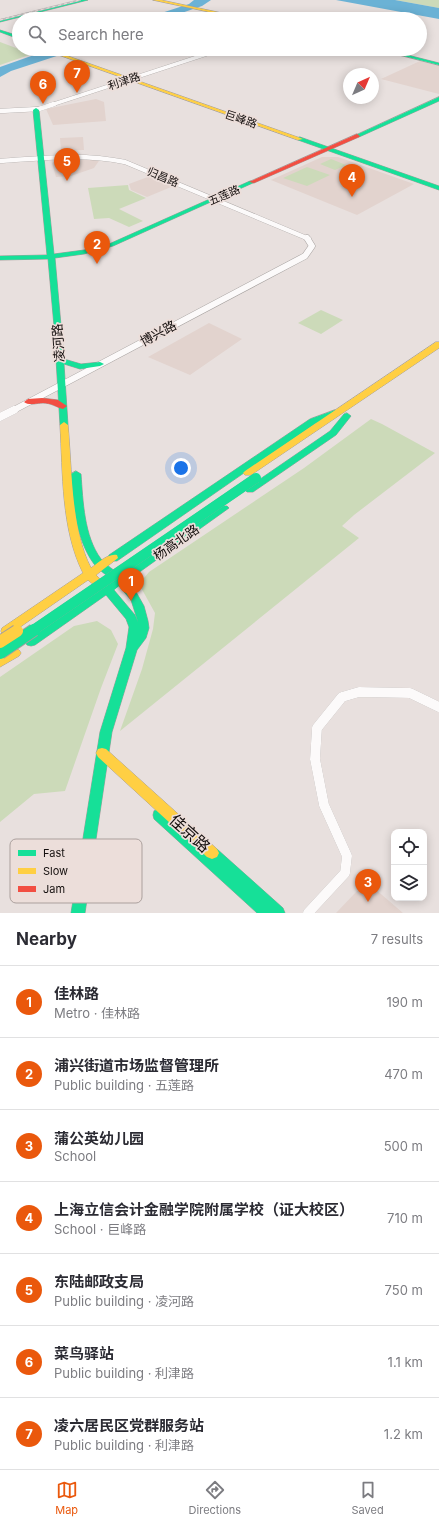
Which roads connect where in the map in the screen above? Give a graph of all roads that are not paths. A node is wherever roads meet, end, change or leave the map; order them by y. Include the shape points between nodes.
1 (70, 0) edge
2 (86, 0) edge
3 (155, 0) edge
4 (21, 12) edge
5 (37, 12) edge
6 (214, 12) edge
7 (12, 14) edge
8 (0, 17) edge
9 (12, 18) edge
10 (0, 21) edge
11 (0, 32) edge
12 (12, 36) edge
13 (68, 56) edge
14 (201, 56) edge
15 (406, 56) edge
16 (439, 64) edge
17 (132, 79) junction
18 (439, 98) edge
19 (38, 110) junction
20 (0, 111) edge
21 (328, 148) junction
22 (42, 158) junction
23 (0, 161) edge
24 (439, 185) edge
25 (439, 188) edge
26 (215, 198) junction
27 (312, 246) joint
28 (0, 257) edge
29 (53, 257) junction
30 (439, 344) edge
31 (439, 352) edge
32 (65, 361) junction
33 (100, 364) junction
34 (64, 383) junction
35 (28, 402) junction
36 (63, 406) junction
37 (343, 414) junction
38 (0, 417) edge
39 (252, 475) junction
40 (102, 566) junction
41 (89, 574) junction
42 (119, 580) junction
43 (107, 590) junction
44 (0, 635) edge
45 (0, 642) edge
46 (132, 648) junction
47 (0, 653) edge
48 (0, 663) edge
49 (439, 707) edge
50 (101, 756) junction
51 (89, 839) edge
52 (79, 903) edge
53 (78, 913) edge
54 (267, 913) edge
55 (278, 913) edge
56 (308, 913) edge

1 - 4 main road
2 - 5 main road
3 - 6 main road
7 - 8 main road
9 - 10 main road
11 - 12 main road
13 - 17 main road, 巨峰路
14 - 17 street, 利津路
15 - 16 main road
17 - 19 street, 利津路
17 - 21 main road, 巨峰路
18 - 21 main road, 五莲路
19 - 20 street, 利津路
19 - 22 main road, 凌河路
21 - 24 main road, 巨峰路
21 - 25 main road, 巨峰路
21 - 26 main road, 五莲路
22 - 23 street, 归昌路
22 - 26 street, 归昌路 via 87,156 121,161
22 - 29 main road, 凌河路
26 - 27 street, 归昌路 via 300,234 309,240
26 - 29 main road, 五莲路 via 108,244
27 - 33 street, 博兴路 via 306,256
28 - 29 main road, 五莲路
29 - 32 main road, 凌河路
29 - 34 main road, 凌河路
30 - 37 main road, 杨高北路
31 - 37 main road, 杨高北路
32 - 33 main road via 80,367
32 - 34 main road, 凌河路
33 - 34 street, 博兴路
34 - 35 street, 博兴路
34 - 36 main road, 凌河路
34 - 40 main road, 凌河路 via 80,522 95,557
35 - 36 main road via 48,400
35 - 38 street, 博兴路
36 - 41 main road, 凌河路 via 74,523 80,555
37 - 39 main road, 杨高北路
37 - 40 main road, 杨高北路 via 313,421
37 - 42 main road, 杨高北路 via 333,433
39 - 45 main road, 杨高北路, bridge
39 - 47 main road, 杨高北路, bridge
40 - 41 main road, 杨高北路
40 - 42 main road, 凌河路
41 - 43 main road
41 - 44 main road, 杨高北路
42 - 43 main road, 杨高北路
42 - 46 main road, 凌河路 via 135,598 142,617 142,634
43 - 46 main road via 131,618 134,627
43 - 48 main road, 杨高北路
46 - 50 main road
49 - 56 street via 410,693 360,692 342,697 317,728 315,759 324,805 347,856 345,873
50 - 51 main road
50 - 54 main road, 佳京路
50 - 55 main road, 佳京路
52 - 53 main road

